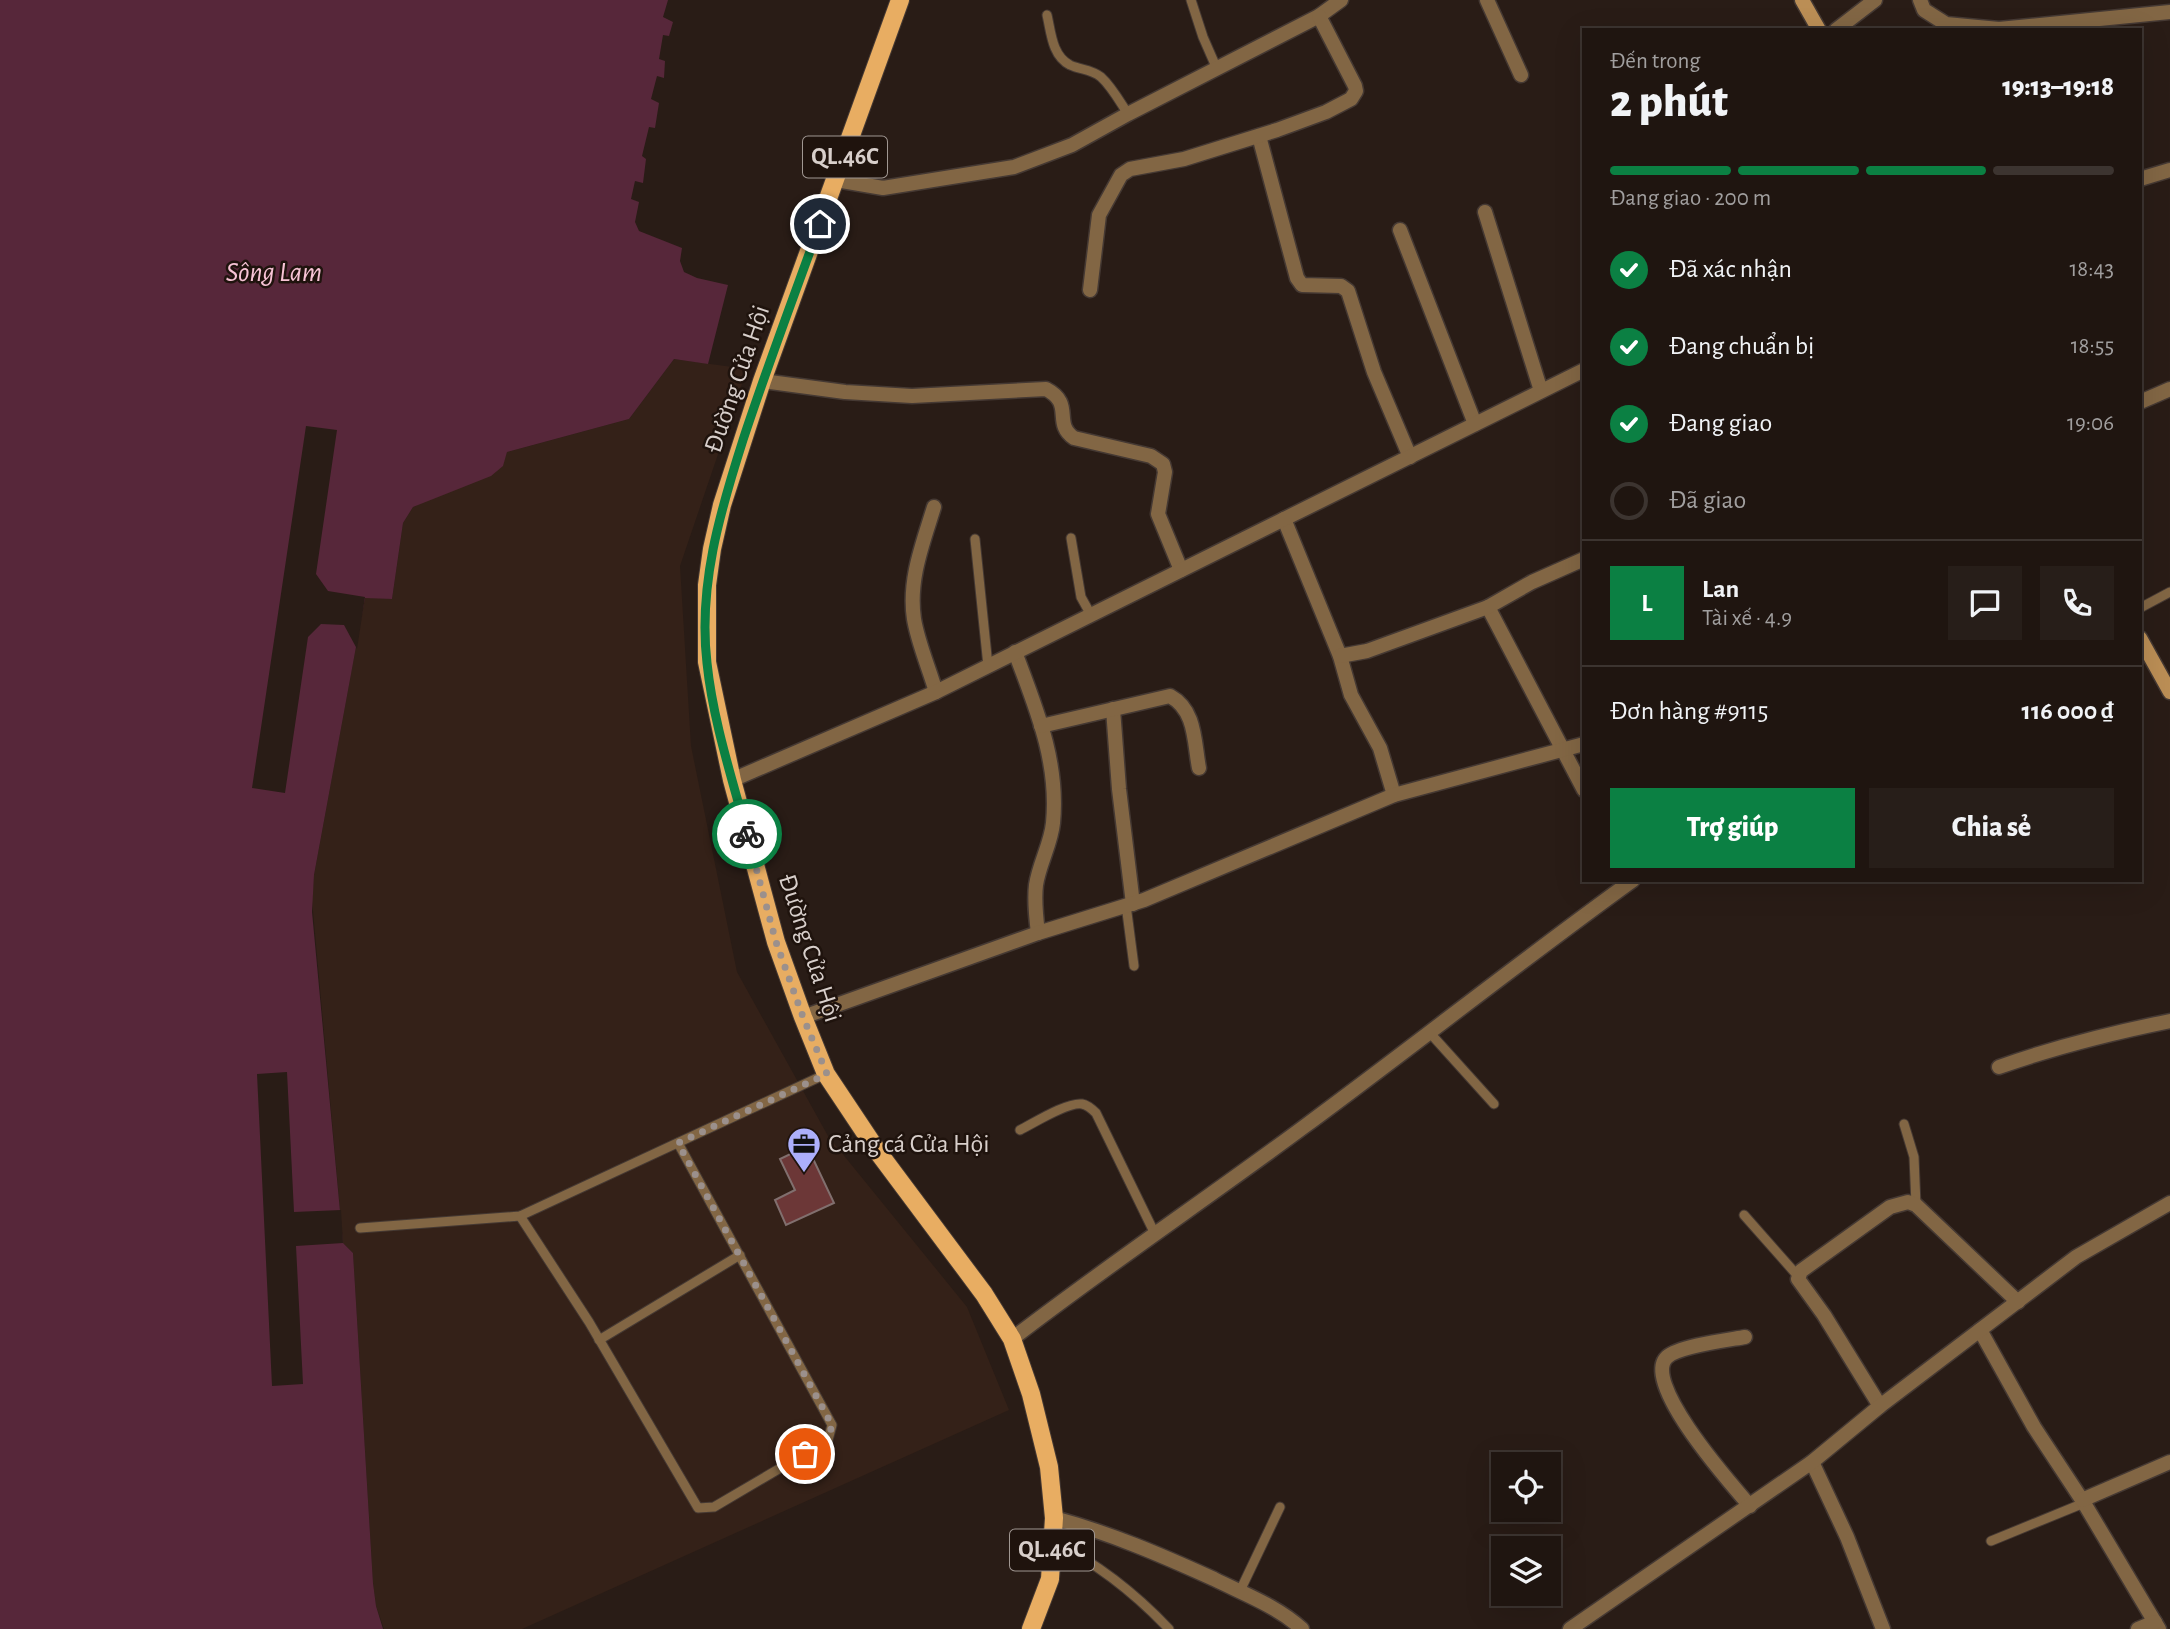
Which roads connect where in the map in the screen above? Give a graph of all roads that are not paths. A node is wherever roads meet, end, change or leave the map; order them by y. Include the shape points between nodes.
1 (900, 0) edge
2 (1191, 0) edge
3 (1342, 0) edge
4 (1487, 0) edge
5 (1802, 0) edge
6 (1875, 0) edge
7 (1920, 0) edge
8 (1047, 15) dead end
9 (1319, 16) junction
10 (2169, 17) edge
11 (1818, 28) edge
12 (1839, 28) edge
13 (1988, 28) edge
14 (2013, 28) edge
15 (1217, 69) junction
16 (1521, 75) dead end
17 (1128, 114) junction
18 (1259, 136) junction
19 (2169, 174) edge
20 (2142, 179) edge
21 (836, 180) junction
22 (1485, 212) dead end
23 (1400, 230) dead end
24 (1090, 290) dead end
25 (1582, 371) edge
26 (765, 373) junction
27 (2170, 389) edge
28 (1541, 391) junction
29 (2142, 401) edge
30 (1475, 424) junction
31 (1410, 457) junction
32 (934, 507) dead end
33 (1284, 519) junction
34 (1070, 538) dead end
35 (975, 539) dead end
36 (1582, 560) edge
37 (1181, 570) junction
38 (2170, 592) edge
39 (1488, 607) junction
40 (2142, 607) edge
41 (1091, 615) junction
42 (2142, 642) edge
43 (1015, 652) junction
44 (1340, 656) junction
45 (988, 666) junction
46 (936, 692) junction
47 (2170, 692) edge
48 (1113, 709) junction
49 (1041, 726) junction
50 (1582, 745) edge
51 (1563, 750) junction
52 (1199, 768) dead end
53 (732, 780) junction
54 (1582, 786) edge
55 (1394, 795) junction
56 (1630, 882) edge
57 (1130, 905) junction
58 (1038, 933) junction
59 (1134, 966) dead end
60 (803, 1017) junction
61 (2170, 1021) edge
62 (1430, 1032) junction
63 (1999, 1067) dead end
64 (827, 1074) junction
65 (1494, 1104) dead end
66 (1904, 1124) dead end
67 (1020, 1130) dead end
68 (678, 1143) junction
69 (2170, 1203) edge
70 (1916, 1205) junction
71 (1744, 1215) dead end
72 (520, 1216) junction
73 (360, 1228) dead end
74 (1155, 1234) junction
75 (740, 1255) junction
76 (1797, 1275) junction
77 (2018, 1301) junction
78 (1980, 1330) junction
79 (1745, 1337) dead end
80 (1012, 1339) junction
81 (600, 1340) junction
82 (1880, 1406) junction
83 (1812, 1462) junction
84 (2170, 1462) edge
85 (2083, 1501) junction
86 (1750, 1506) junction
87 (1280, 1507) dead end
88 (1054, 1518) junction
89 (1053, 1541) junction
90 (1990, 1541) dead end
91 (1240, 1591) junction
92 (2161, 1626) edge
93 (1031, 1629) edge
94 (1169, 1629) edge
95 (1302, 1629) edge
96 (1570, 1629) edge
97 (1883, 1629) edge
98 (2138, 1629) edge

1 - 21 main road, Đường Cửa Hội / QL.46C
2 - 15 lane
3 - 9 street
4 - 16 street
5 - 11 main road
6 - 12 street
7 - 13 street via 1924,10 1946,24
8 - 17 lane via 1058,54 1070,65 1090,69 1103,79
9 - 15 street
9 - 18 street via 1355,94 1326,112
10 - 14 street
15 - 17 street
17 - 21 street via 1072,145 1014,167 883,188
18 - 24 street via 1184,159 1130,169 1121,176 1099,215
18 - 31 street via 1297,278 1302,285 1341,286 1348,291 1374,372
19 - 20 street
21 - 26 main road, Đường Cửa Hội / QL.46C
22 - 28 street
23 - 30 street
25 - 28 street
26 - 37 street via 845,392 912,396 1046,389 1059,398 1064,427 1074,438 1151,456 1163,464 1158,514
26 - 53 main road, Đường Cửa Hội / QL.46C via 722,505 707,585 706,662
27 - 29 street
28 - 30 street
30 - 31 street
31 - 33 street
32 - 46 street via 913,584 914,618
33 - 37 street
33 - 44 street
34 - 41 lane via 1081,597
35 - 45 lane
36 - 39 street
37 - 41 street
38 - 40 lane
39 - 44 street via 1367,651
39 - 51 street
41 - 43 street
42 - 47 main road
43 - 45 street
43 - 49 street
44 - 55 street via 1351,695 1380,748
45 - 46 street
46 - 53 street
48 - 49 street
48 - 52 street via 1170,696 1181,702 1189,714
48 - 57 street
49 - 58 street via 1055,791 1053,826 1036,884
50 - 51 street
51 - 54 street
51 - 55 street
53 - 60 main road, Đường Cửa Hội / QL.46C via 776,942
55 - 57 street
56 - 62 street
57 - 58 street
57 - 59 lane
58 - 60 street
60 - 64 main road, Đường Cửa Hội / QL.46C
61 - 63 street via 2097,1035
62 - 65 lane
62 - 74 street
64 - 68 lane
64 - 80 main road, Đường Cửa Hội / QL.46C
66 - 70 lane via 1914,1157
67 - 74 lane via 1067,1107 1088,1106 1096,1113
68 - 72 lane
68 - 75 lane
69 - 77 street via 2076,1257
70 - 76 street via 1890,1206
70 - 77 street
71 - 76 lane
72 - 73 lane
72 - 81 lane
74 - 80 street
75 - 81 lane
75 - 81 lane via 832,1425 828,1440 714,1507 698,1508
76 - 82 street
77 - 78 street
78 - 82 street
78 - 85 street via 2034,1427
79 - 86 street via 1671,1354 1662,1367 1665,1386 1692,1436
80 - 88 main road, Đường Cửa Hội / QL.46C via 1049,1467
82 - 83 street
83 - 86 street
83 - 97 street
84 - 85 street
85 - 90 lane
85 - 92 street
86 - 96 street
87 - 91 lane
88 - 89 main road, Đường Cửa Hội / QL.46C
88 - 91 street via 1097,1529
89 - 93 main road, Đường Cửa Hội / QL.46C via 1050,1579
89 - 94 lane via 1116,1579
91 - 95 street
92 - 98 street

